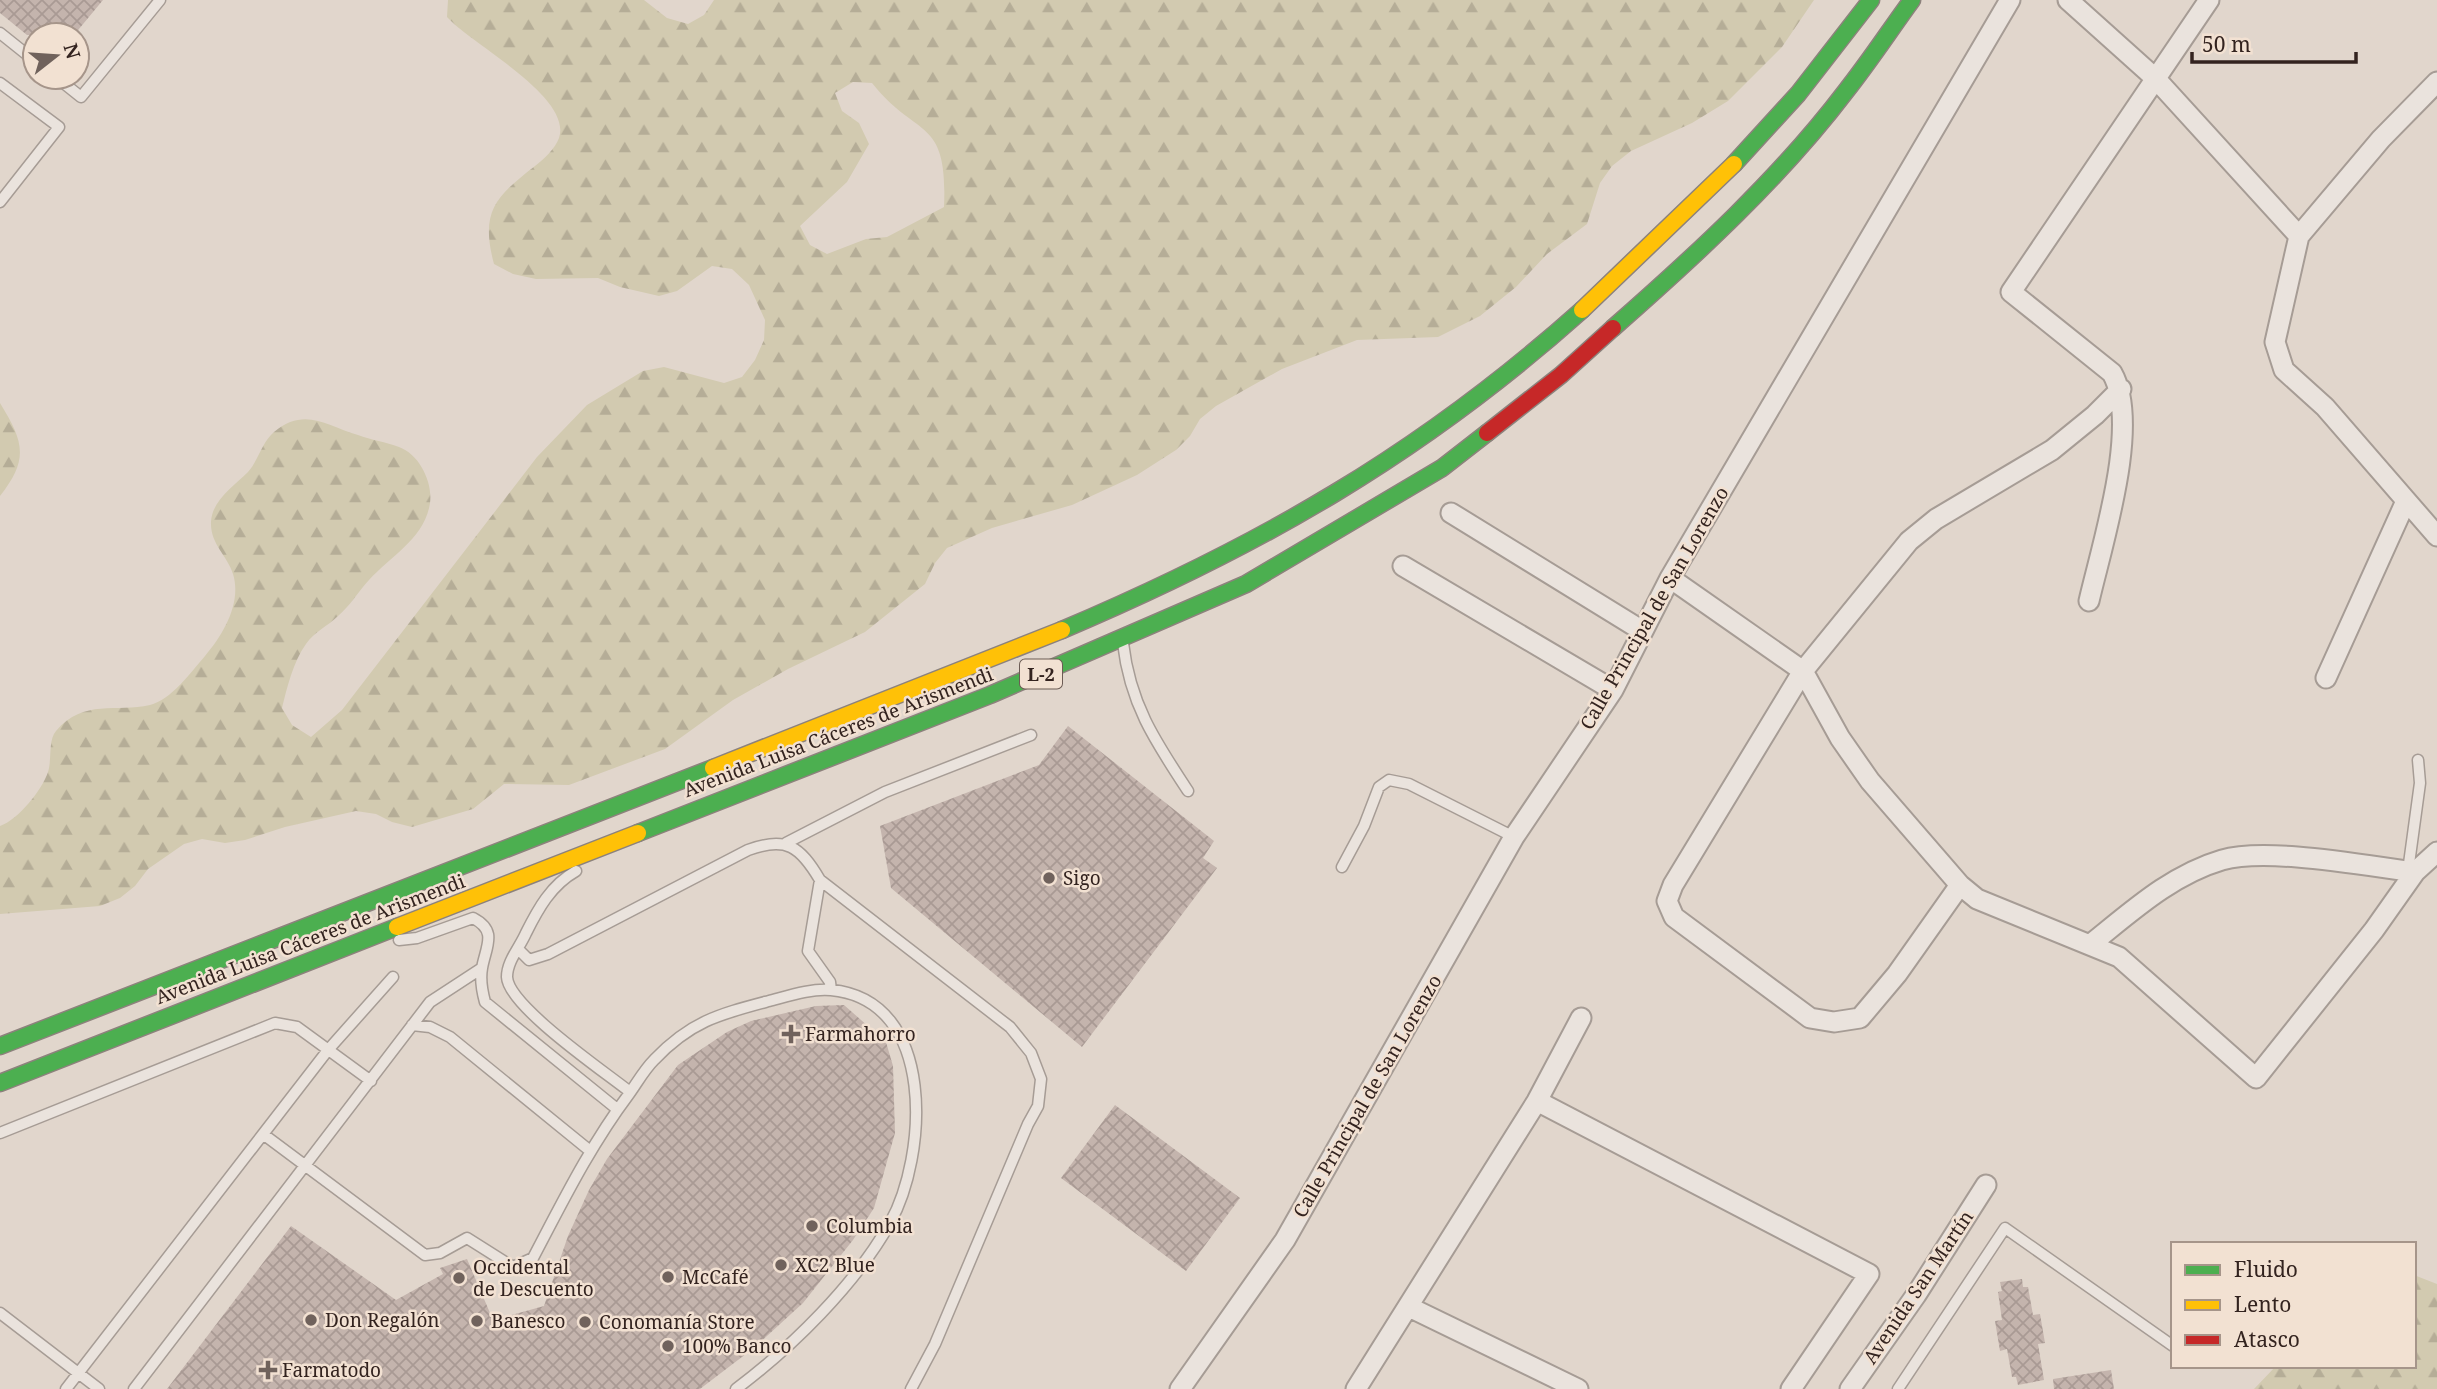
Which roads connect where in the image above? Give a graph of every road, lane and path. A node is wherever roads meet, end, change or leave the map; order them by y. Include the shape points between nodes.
1 (160, 0) edge
2 (1871, 0) edge
3 (1912, 0) edge
4 (2010, 0) edge
5 (2068, 0) edge
6 (2208, 0) edge
7 (0, 33) edge
8 (21, 50) edge
9 (2155, 78) junction
10 (2437, 82) edge
11 (0, 83) edge
12 (91, 85) edge
13 (0, 202) edge
14 (2299, 236) junction
15 (2121, 389) junction
16 (2406, 501) junction
17 (1451, 513) dead end
18 (2437, 536) edge
19 (1403, 566) dead end
20 (1670, 578) junction
21 (2090, 601) dead end
22 (1641, 630) junction
23 (1123, 639) junction
24 (1803, 671) junction
25 (2326, 678) dead end
26 (1613, 690) junction
27 (1031, 735) dead end
28 (2418, 760) dead end
29 (754, 787) junction
30 (1188, 791) dead end
31 (1514, 838) junction
32 (786, 843) junction
33 (2437, 852) edge
34 (1342, 867) dead end
35 (2412, 872) junction
36 (820, 880) junction
37 (1960, 885) junction
38 (2091, 944) junction
39 (347, 947) junction
40 (518, 949) junction
41 (482, 968) junction
42 (393, 977) dead end
43 (831, 990) junction
44 (1581, 1018) dead end
45 (412, 1025) junction
46 (0, 1046) edge
47 (328, 1050) junction
48 (371, 1081) junction
49 (0, 1083) edge
50 (631, 1092) junction
51 (1537, 1101) junction
52 (617, 1109) junction
53 (0, 1133) edge
54 (264, 1133) junction
55 (589, 1150) junction
56 (305, 1165) junction
57 (1986, 1185) dead end
58 (1409, 1307) junction
59 (0, 1313) edge
60 (2171, 1345) edge
61 (79, 1373) junction
62 (66, 1389) edge
63 (99, 1389) edge
64 (134, 1389) edge
65 (736, 1389) edge
66 (911, 1389) edge
67 (1180, 1389) edge
68 (1356, 1389) edge
69 (1578, 1389) edge
70 (1791, 1389) edge
71 (1850, 1389) edge
72 (1898, 1389) edge

1 - 12 lane
2 - 46 main road, Avenida Luisa Cáceres de Arismendi / L-2 via 1819,71 1722,179 1584,309 1423,440 1231,554 989,659
3 - 23 main road, Avenida Luisa Cáceres de Arismendi / L-2 via 1845,93 1746,203 1625,318 1501,424 1442,468 1307,550 1246,584
4 - 20 street, Calle Principal de San Lorenzo
5 - 9 street
6 - 9 street
7 - 8 lane
9 - 14 street
9 - 15 street via 2011,292 2112,373
10 - 14 street via 2381,139
11 - 13 lane via 59,127
14 - 16 street via 2275,342 2277,356 2284,370 2325,407
15 - 21 street via 2119,467
15 - 24 street via 2052,450 1936,519 1909,541
16 - 18 street
16 - 25 street
17 - 22 street
19 - 26 street
20 - 22 street, Calle Principal de San Lorenzo
20 - 24 street
22 - 26 street, Calle Principal de San Lorenzo
23 - 29 main road, Avenida Luisa Cáceres de Arismendi / L-2
23 - 30 lane via 1127,674 1145,726
24 - 37 street via 1870,781
24 - 37 street via 1673,885 1667,901 1674,917 1810,1018 1834,1022 1860,1018
26 - 31 street, Calle Principal de San Lorenzo
27 - 32 lane via 885,792
28 - 35 lane
29 - 39 main road, Avenida Luisa Cáceres de Arismendi / L-2
29 - 40 lane via 568,876 537,912
31 - 34 lane via 1409,784 1389,780 1379,787
31 - 67 street, Calle Principal de San Lorenzo via 1284,1240
32 - 36 lane via 808,861
32 - 40 lane via 748,850 548,954 528,960
33 - 35 street
35 - 38 street via 2291,857 2224,859 2152,895
35 - 38 street via 2374,930 2256,1078 2119,957
36 - 43 lane via 808,951
36 - 66 lane via 1010,1027 1031,1053 1041,1079 1038,1107
37 - 38 street via 1977,899
39 - 41 lane via 417,938 473,918 489,931
39 - 49 main road, Avenida Luisa Cáceres de Arismendi / L-2
40 - 50 lane via 507,979 513,994 528,1012
41 - 45 lane via 430,1002
41 - 52 lane via 485,1002 495,1013
42 - 47 lane
43 - 50 lane via 720,1013 653,1060
43 - 65 lane via 856,996 879,1010 900,1036 910,1062 916,1140 906,1190 889,1225 824,1310
44 - 51 street
45 - 48 lane
45 - 55 lane via 430,1027 450,1037
47 - 48 lane
47 - 53 lane via 297,1027 275,1023
47 - 54 lane
48 - 56 lane
50 - 52 lane
51 - 58 street
51 - 70 street via 1869,1274
52 - 55 lane
54 - 56 lane
54 - 61 lane
55 - 56 lane via 533,1258 513,1267 467,1238 440,1253 425,1255
56 - 64 lane
57 - 71 street, Avenida San Martín
58 - 68 street
58 - 69 street
59 - 61 lane
60 - 72 lane via 2005,1228
61 - 62 lane
61 - 63 lane

